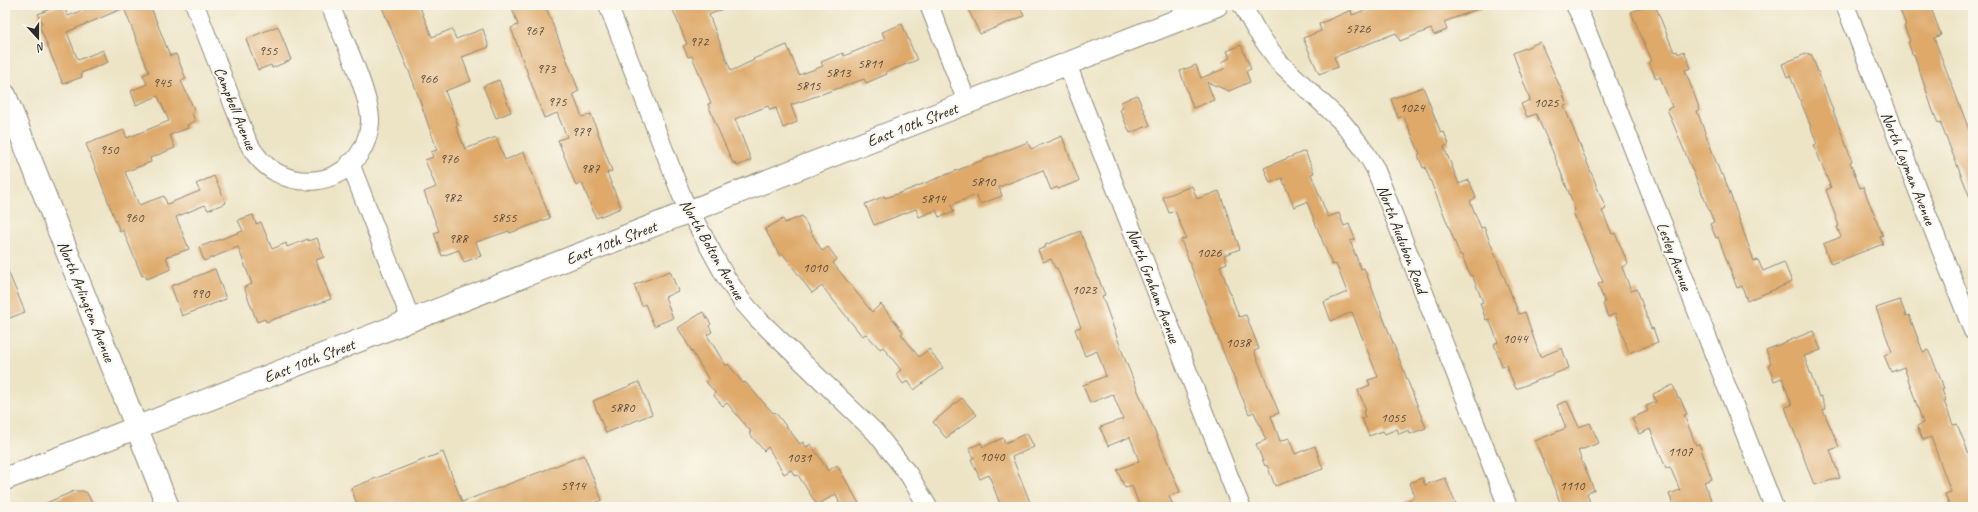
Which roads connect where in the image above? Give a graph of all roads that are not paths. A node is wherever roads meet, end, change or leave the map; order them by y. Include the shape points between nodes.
1 (195, 5) edge
2 (330, 5) edge
3 (608, 5) edge
4 (929, 5) edge
5 (1217, 5) edge
6 (1242, 5) edge
7 (1575, 5) edge
8 (1845, 5) edge
9 (1067, 64) junction
10 (6, 99) edge
11 (967, 102) junction
12 (350, 163) junction
13 (690, 211) junction
14 (411, 320) junction
15 (1973, 331) edge
16 (137, 427) junction
17 (5, 479) edge
18 (168, 507) edge
19 (928, 507) edge
20 (1241, 507) edge
21 (1508, 507) edge
22 (1774, 507) edge

1 - 12 street, Campbell Avenue via 247,140 260,160 278,175 300,181 331,176
2 - 12 street, Campbell Avenue via 369,107 367,138 360,152
3 - 13 street, North Bolton Avenue via 680,193
4 - 11 street
5 - 9 main road, East 10th Street
6 - 21 street, North Audubon Road via 1259,35 1279,62 1343,123 1375,168
7 - 22 street, Lesley Avenue
8 - 15 street, North Layman Avenue
9 - 11 main road, East 10th Street
9 - 20 street, North Graham Avenue
10 - 16 main road, North Arlington Avenue
11 - 13 main road, East 10th Street
12 - 14 street
13 - 14 main road, East 10th Street
13 - 19 street, North Bolton Avenue via 725,276 742,301 876,432 909,475
14 - 16 main road, East 10th Street
16 - 17 main road, East 10th Street
16 - 18 main road, North Arlington Avenue

